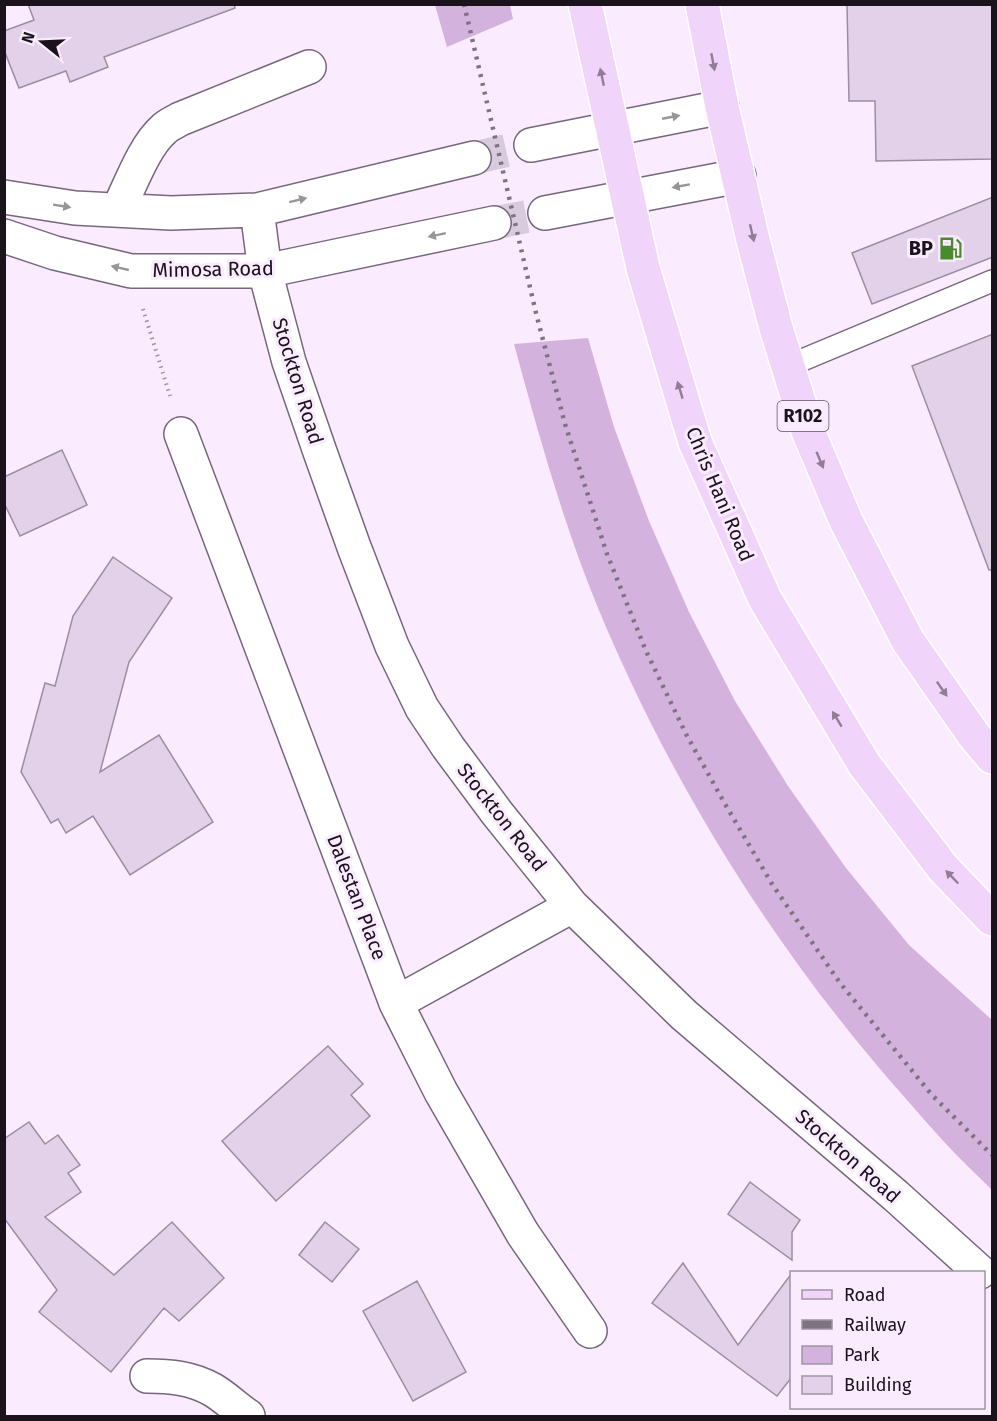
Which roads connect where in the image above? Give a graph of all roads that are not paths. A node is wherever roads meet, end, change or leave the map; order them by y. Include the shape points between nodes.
1 (585, 4) edge
2 (702, 4) edge
3 (309, 67) dead end
4 (722, 107) junction
5 (613, 128) junction
6 (531, 145) tunnel mouth
7 (474, 158) tunnel mouth
8 (739, 176) junction
9 (626, 196) junction
10 (4, 197) edge
11 (118, 210) junction
12 (257, 210) junction
13 (545, 213) tunnel mouth
14 (494, 223) tunnel mouth
15 (4, 236) edge
16 (265, 272) junction
17 (993, 281) edge
18 (788, 366) junction
19 (181, 434) road end
20 (986, 745) edge
21 (572, 906) junction
22 (993, 919) edge
23 (396, 1003) junction
24 (979, 1271) edge
25 (590, 1331) dead end
26 (147, 1376) dead end
27 (248, 1416) edge

5 -> 1 main road, Chris Hani Road
2 -> 4 main road, R102
3 - 11 street via 164,129 140,163
5 -> 4 street
4 - 8 main road, R102
5 - 6 street
5 - 9 main road, Chris Hani Road
12 -> 7 street
8 -> 9 street
8 -> 18 main road, R102
9 - 13 street
22 -> 9 main road, Chris Hani Road via 943,868 864,764 765,599 695,442 643,268
10 -> 11 street
11 - 12 street
12 - 16 street, Stockton Road
14 -> 16 street, Mimosa Road
16 -> 15 street, Mimosa Road via 131,271
16 - 21 street, Stockton Road via 289,362 397,657 447,747
17 - 18 lane
18 -> 20 main road, R102 via 808,431 846,522 908,641
19 - 23 street, Dalestan Place
21 - 23 street
21 - 24 street, Stockton Road via 684,1015
23 - 25 street, Dalestan Place via 441,1092 523,1234
26 - 27 street via 190,1380 212,1390

